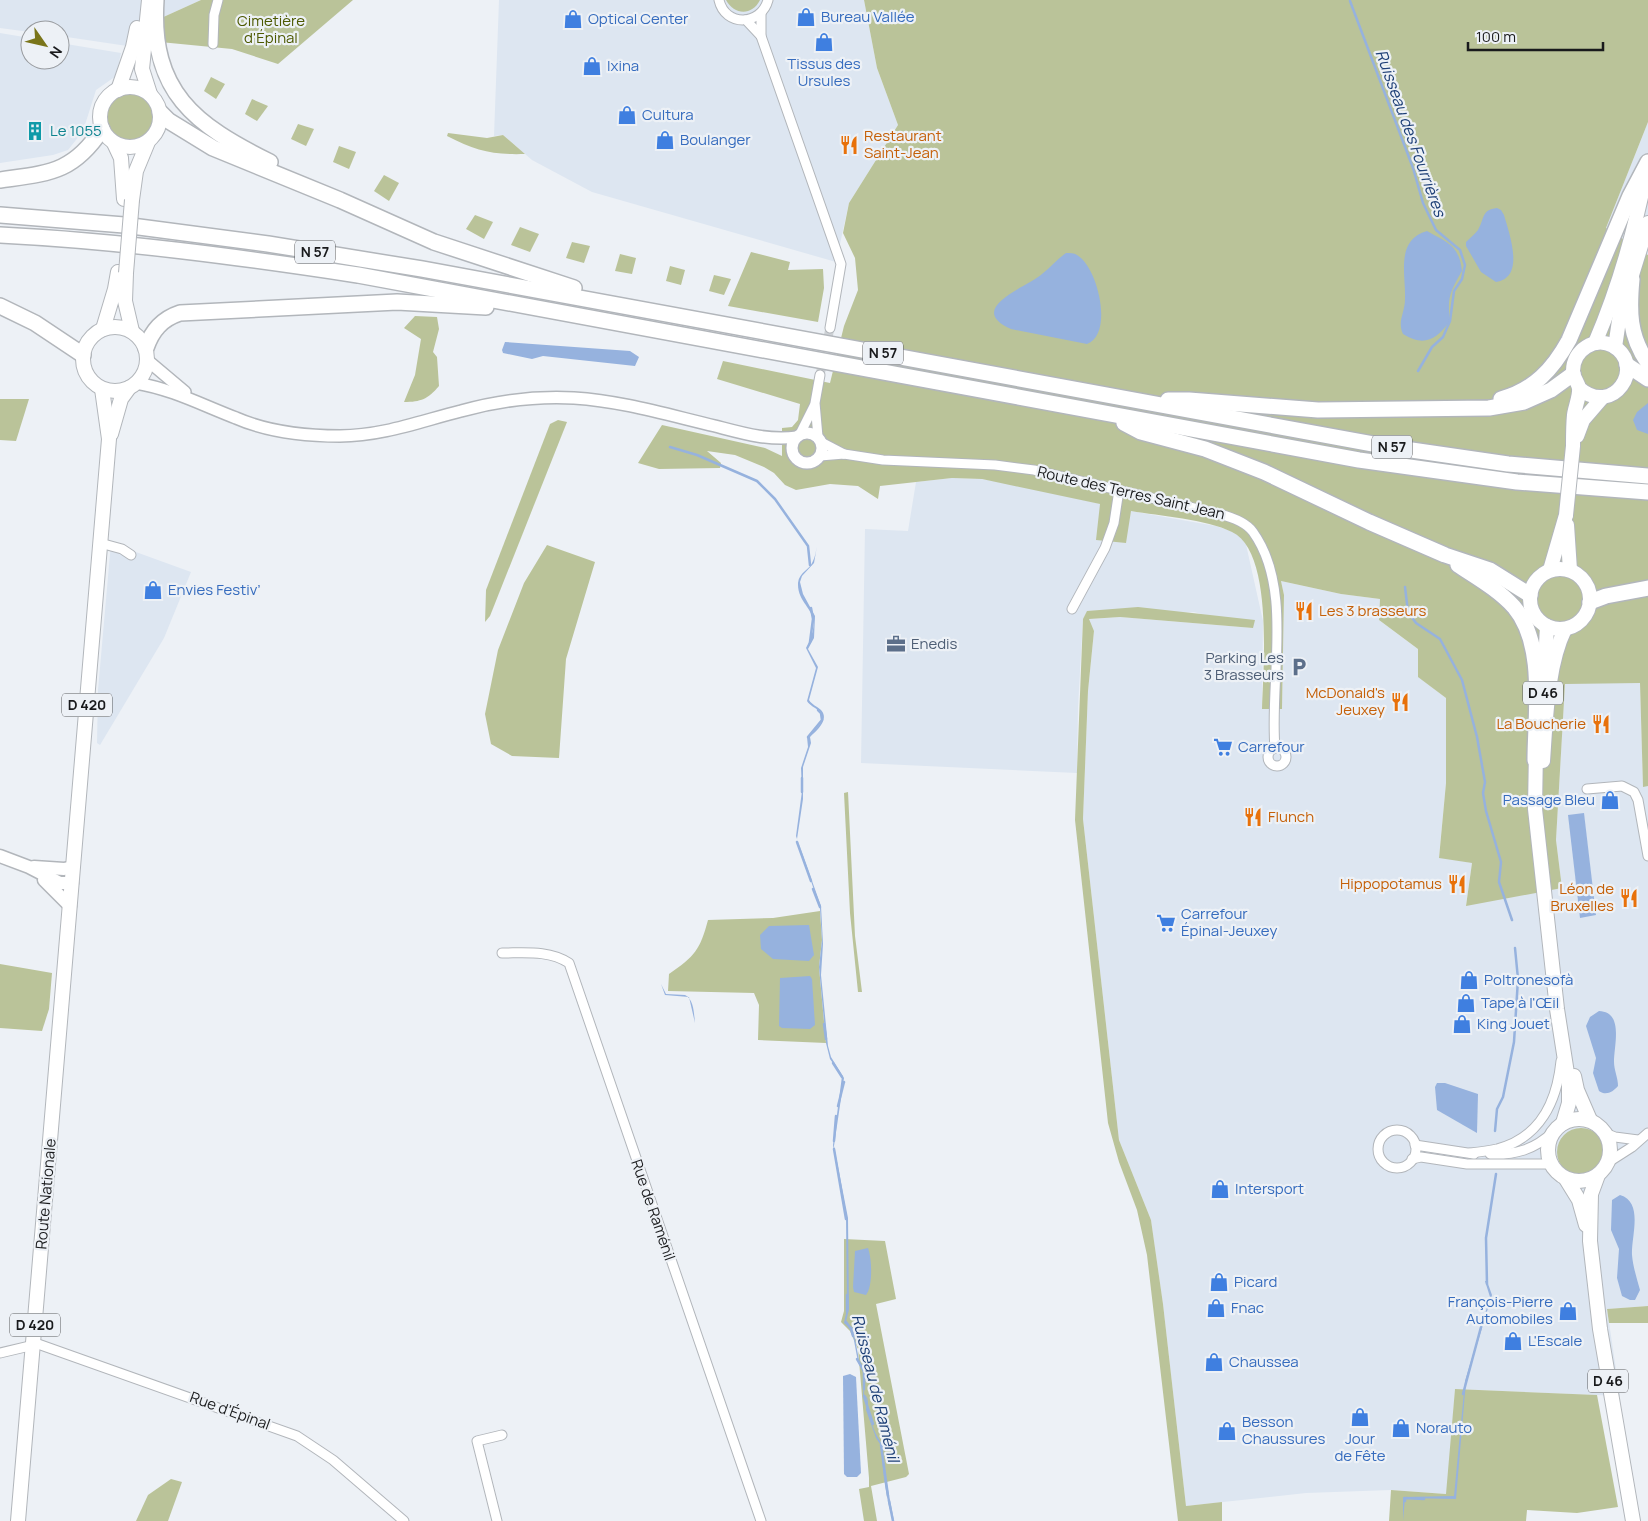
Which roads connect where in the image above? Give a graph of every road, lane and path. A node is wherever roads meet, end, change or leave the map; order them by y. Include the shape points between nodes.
1 (142, 0) edge
2 (149, 0) edge
3 (156, 0) edge
4 (218, 0) edge
5 (719, 0) edge
6 (768, 0) edge
7 (761, 14) junction
8 (746, 20) junction
9 (761, 36) junction
10 (212, 44) dead end
11 (118, 90) junction
12 (150, 94) junction
13 (160, 112) junction
14 (102, 129) junction
15 (148, 142) junction
16 (114, 143) junction
17 (1648, 163) edge
18 (0, 180) edge
19 (128, 200) junction
20 (340, 200) junction
21 (0, 215) edge
22 (1648, 223) edge
23 (0, 235) edge
24 (122, 272) junction
25 (1632, 279) junction
26 (627, 305) junction
27 (0, 306) edge
28 (542, 308) junction
29 (830, 328) tunnel mouth
30 (103, 329) junction
31 (132, 331) junction
32 (1595, 343) junction
33 (1615, 347) junction
34 (146, 354) junction
35 (83, 355) junction
36 (1648, 363) edge
37 (1627, 366) junction
38 (1573, 374) junction
39 (820, 375) tunnel mouth
40 (1648, 379) edge
41 (132, 386) junction
42 (1579, 388) junction
43 (102, 389) junction
44 (1602, 398) junction
45 (195, 400) junction
46 (1139, 401) junction
47 (815, 403) junction
48 (1465, 407) junction
49 (1109, 416) junction
50 (798, 436) junction
51 (765, 438) junction
52 (109, 439) junction
53 (822, 441) junction
54 (1573, 446) junction
55 (844, 454) junction
56 (794, 455) junction
57 (820, 456) junction
58 (1648, 476) edge
59 (1119, 490) junction
60 (1648, 492) edge
61 (1566, 515) junction
62 (100, 544) junction
63 (131, 555) dead end
64 (1445, 555) junction
65 (1550, 570) junction
66 (1570, 570) junction
67 (1648, 588) edge
68 (1530, 595) junction
69 (1590, 602) junction
70 (1072, 609) dead end
71 (1547, 626) junction
72 (1564, 629) junction
73 (1275, 748) dead end
74 (1535, 760) junction
75 (1586, 789) dead end
76 (0, 856) edge
77 (1648, 856) edge
78 (29, 867) junction
79 (73, 867) junction
80 (72, 883) junction
81 (70, 906) junction
82 (502, 953) dead end
83 (1557, 1009) junction
84 (1590, 1120) junction
85 (1558, 1128) junction
86 (1605, 1133) junction
87 (1648, 1133) edge
88 (1638, 1140) junction
89 (1415, 1144) junction
90 (1470, 1154) junction
91 (1412, 1159) junction
92 (1607, 1163) junction
93 (1551, 1164) junction
94 (1598, 1175) junction
95 (1566, 1179) junction
96 (1590, 1241) junction
97 (33, 1345) junction
98 (0, 1353) edge
99 (502, 1435) dead end
100 (18, 1521) edge
101 (404, 1521) edge
102 (497, 1521) edge
103 (761, 1521) edge
104 (1633, 1521) edge

1 - 11 main road via 134,47
2 - 12 main road via 142,69
3 - 20 highway via 154,28 159,56 173,86 190,111 208,128 234,144
4 - 10 street
5 - 8 street via 730,17
6 - 7 street
7 - 8 street
7 - 9 street
8 - 9 street
9 - 29 street via 840,264
11 - 12 main road via 138,88
11 - 14 main road via 102,105
12 - 13 main road
13 - 15 main road via 158,128
13 - 20 highway via 182,130 213,148
14 - 16 main road
14 - 18 highway via 93,143 70,164 47,173
15 - 16 main road via 132,148
15 - 19 main road via 140,156
16 - 19 main road via 121,158
17 - 32 main road via 1642,197 1612,304
17 - 48 highway via 1630,196 1558,361 1523,391 1489,403
19 - 24 main road, bridge
20 - 26 highway via 434,242
21 - 26 highway, N 57 via 124,225 268,244
22 - 25 main road
23 - 28 highway, N 57 via 131,244 225,255
24 - 30 main road
24 - 31 main road
25 - 33 main road via 1620,314
25 - 36 highway via 1629,308 1632,331
26 - 46 highway, N 57
27 - 35 highway via 43,328
28 - 34 highway via 397,302 180,313 157,326 150,336
28 - 49 highway, N 57
30 - 31 main road via 118,327
30 - 35 main road via 90,340
31 - 34 main road via 142,341
32 - 33 main road
32 - 38 main road via 1576,357
33 - 37 main road via 1625,358
34 - 41 main road via 144,373
34 - 45 street via 166,378
35 - 43 main road via 87,375
37 - 40 highway
37 - 44 main road via 1622,387
38 - 42 main road
38 - 48 highway via 1551,390 1524,402 1489,408
39 - 47 street
41 - 43 main road via 111,391
41 - 45 street via 159,387
41 - 52 main road, D 420 via 122,399
42 - 44 main road via 1585,394
42 - 54 main road
43 - 52 main road, D 420
44 - 54 main road via 1583,420
45 - 51 street via 238,419 310,435 377,433 508,401 572,398 606,401
46 - 48 highway via 1189,400 1318,410
46 - 58 highway, N 57 via 1384,446 1508,464
47 - 50 street
47 - 53 street
49 - 60 highway, N 57 via 1456,475
49 - 64 highway via 1141,432 1205,450 1264,472
50 - 51 street
50 - 53 street via 809,433
50 - 56 street via 792,444
51 - 56 street
52 - 62 main road, D 420
53 - 55 street, Route des Terres Saint Jean
53 - 57 street
54 - 61 main road, bridge
55 - 57 street, Route des Terres Saint Jean
55 - 59 street, Route des Terres Saint Jean via 883,460 1034,470
56 - 57 street via 806,463
59 - 70 street via 1114,522 1105,548
59 - 73 street, Route des Terres Saint Jean via 1231,517 1252,531 1269,568 1274,592
61 - 65 main road
61 - 66 main road
62 - 63 street via 122,549
62 - 79 main road, D 420
64 - 68 highway via 1490,570
64 - 74 highway via 1514,606 1528,630 1534,654
65 - 66 main road
65 - 68 main road via 1540,576
66 - 69 main road via 1584,579
67 - 69 highway
68 - 71 main road via 1534,613
69 - 72 main road via 1580,621
71 - 72 main road
71 - 74 main road, D 46 via 1542,711
72 - 84 main road, D 46 via 1558,642 1546,716 1544,812 1569,1051 1577,1090
74 - 83 main road, D 46 via 1535,809
75 - 77 street via 1622,786 1634,792
76 - 78 main road
78 - 79 main road
78 - 80 main road via 60,883
78 - 81 main road
79 - 80 main road, Route Nationale / D 420
80 - 81 main road, Route Nationale / D 420
81 - 97 main road, Route Nationale / D 420
82 - 103 street, Rue de Raménil via 541,953 569,963
83 - 85 main road, D 46 via 1569,1086 1569,1103
83 - 90 street via 1561,1058 1559,1080 1544,1114 1533,1130 1519,1140 1496,1150
84 - 85 main road via 1579,1118
84 - 86 main road
85 - 90 street via 1531,1150 1506,1155
85 - 93 main road via 1548,1143
86 - 88 street
86 - 92 main road via 1610,1146
87 - 88 street
88 - 92 street
89 - 90 street
89 - 91 street
89 - 91 street via 1400,1130 1386,1134 1379,1143 1379,1155 1387,1165 1401,1167
91 - 93 street via 1421,1157 1467,1164
92 - 94 main road
93 - 95 main road
94 - 95 main road via 1588,1180
94 - 96 main road, D 46 via 1592,1185
95 - 96 main road, D 46 via 1579,1200
96 - 104 main road, D 46 via 1600,1329
97 - 98 street
97 - 100 main road, Route Nationale / D 420
97 - 101 street, Rue d’Épinal via 38,1344 297,1436 333,1460
99 - 102 street via 477,1441

